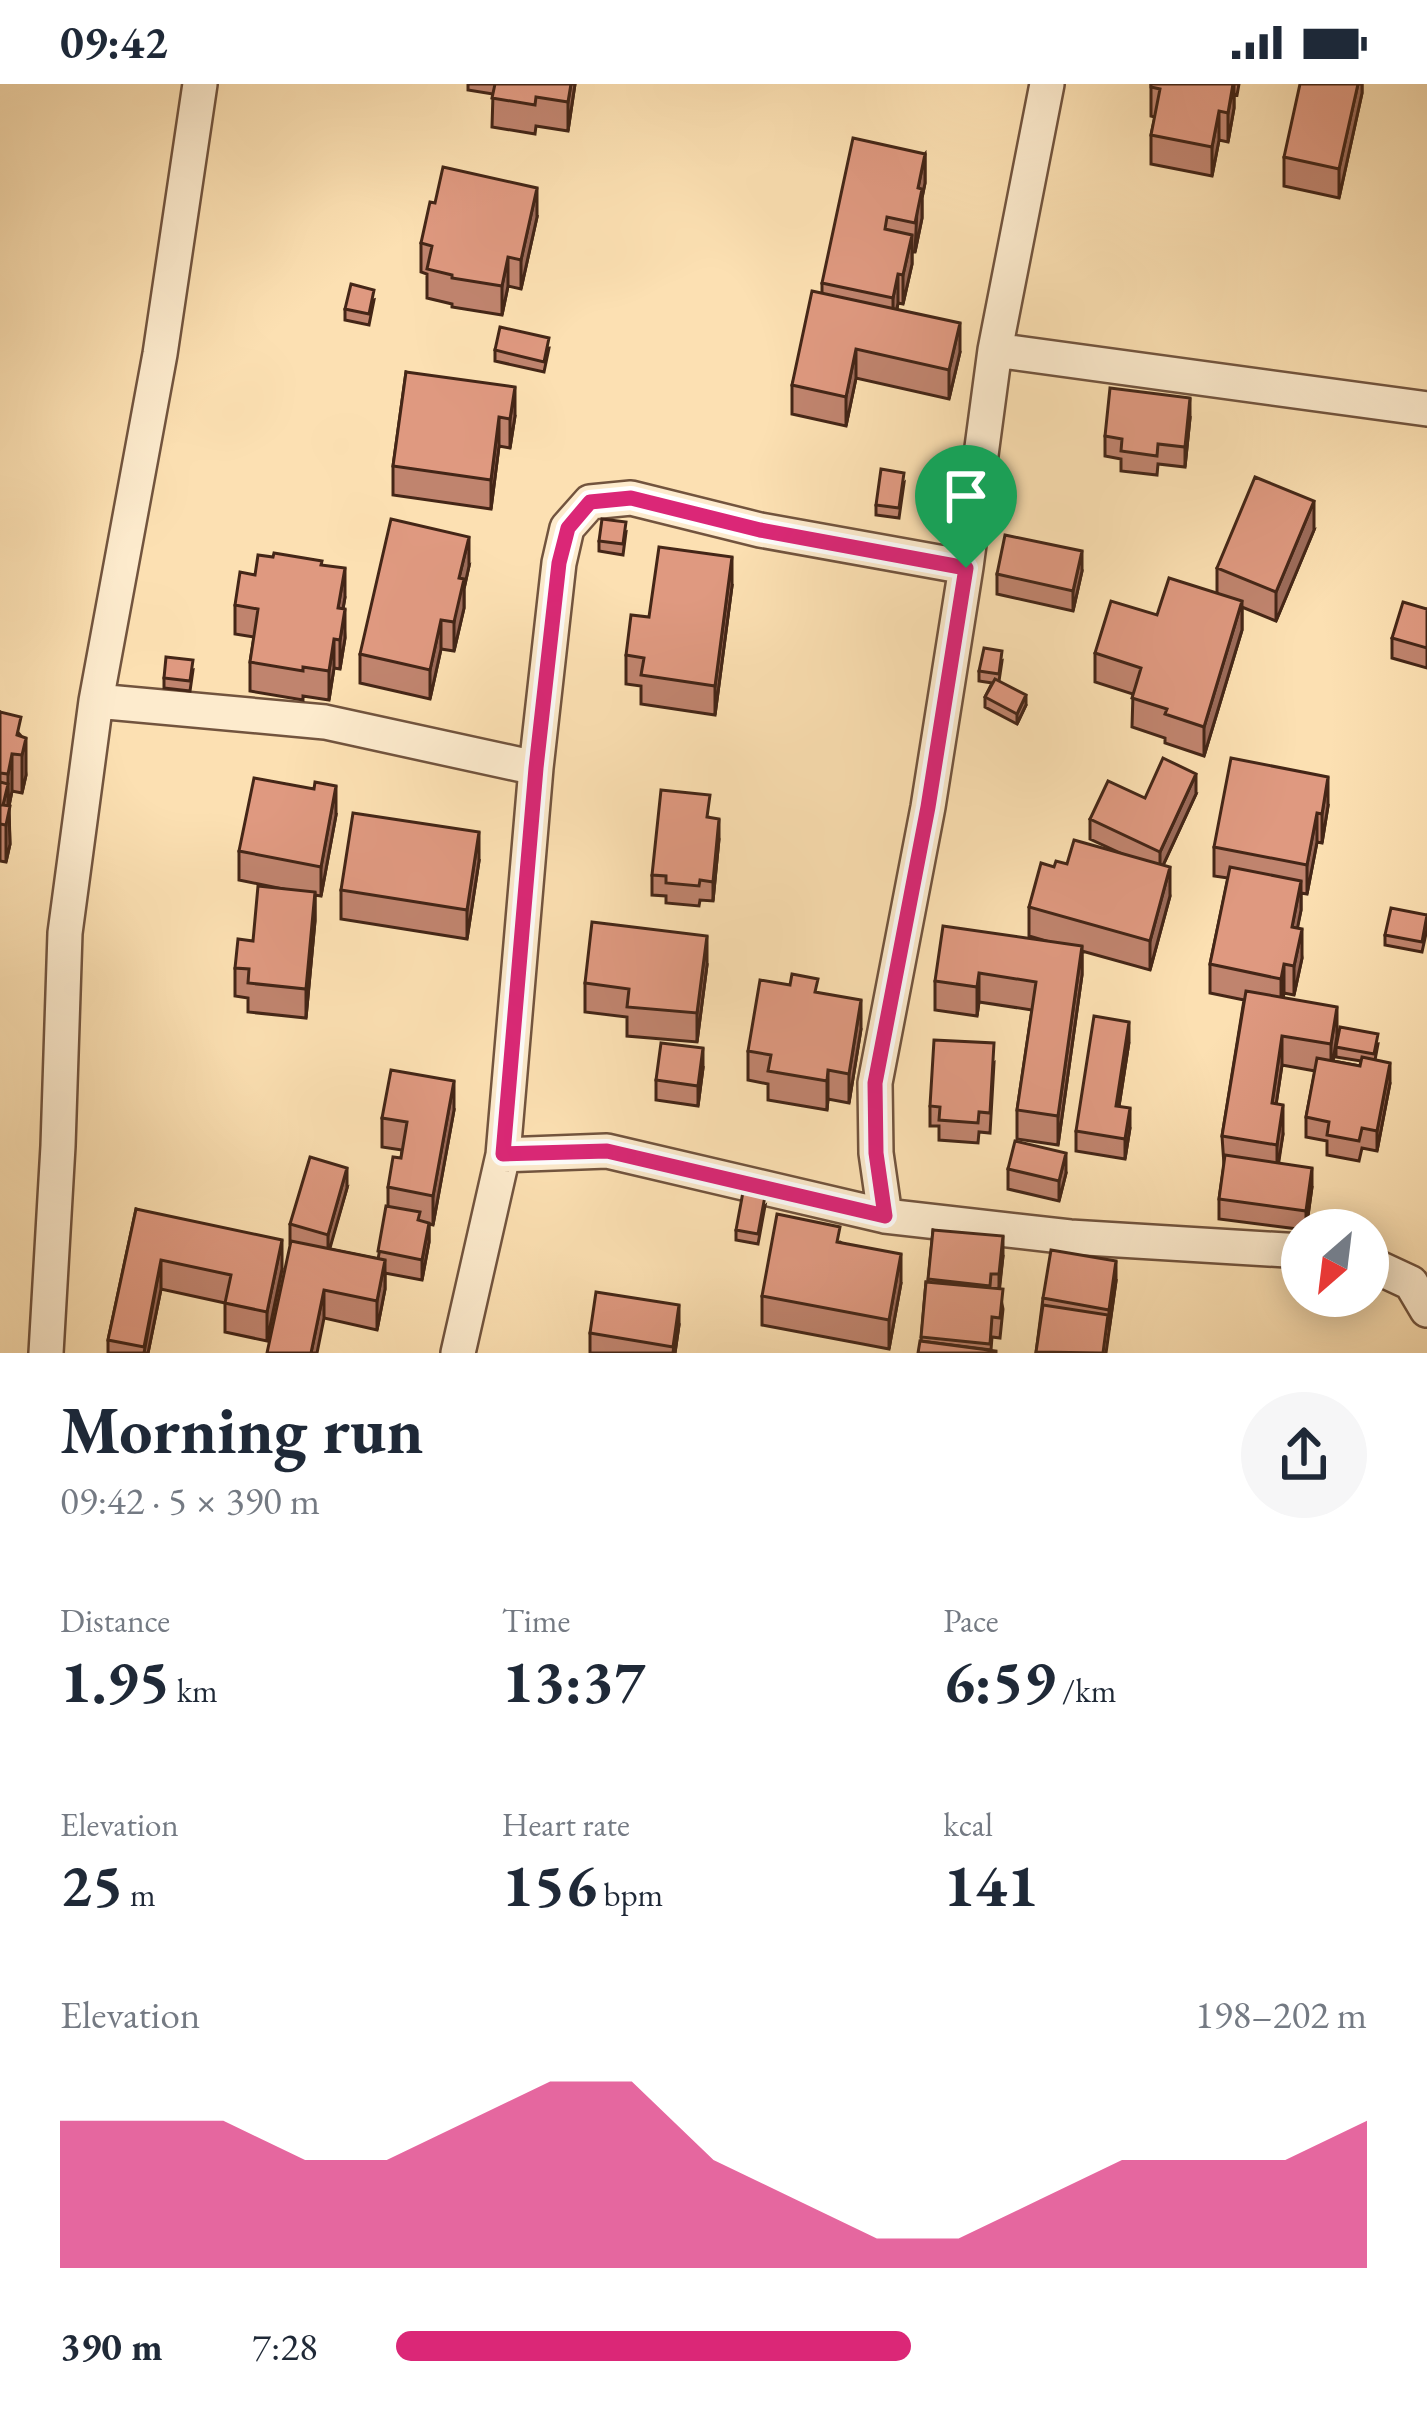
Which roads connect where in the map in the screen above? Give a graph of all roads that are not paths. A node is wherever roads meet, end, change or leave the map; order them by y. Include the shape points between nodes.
1 (200, 84) edge
2 (1047, 84) edge
3 (995, 350) junction
4 (1427, 409) edge
5 (966, 568) junction
6 (96, 701) junction
7 (536, 768) junction
8 (503, 1154) junction
9 (885, 1216) junction
10 (1281, 1250) edge
11 (1389, 1273) edge
12 (1427, 1310) edge
13 (46, 1353) edge
14 (458, 1353) edge

1 - 6 street
2 - 3 street
3 - 4 street
3 - 5 street
5 - 7 street via 631,498 590,502 568,528 559,563
5 - 9 street via 875,1083
6 - 7 street via 325,722
6 - 13 street via 65,932
7 - 8 street
8 - 9 street via 607,1151
8 - 14 street
9 - 10 street
11 - 12 street via 1411,1283

